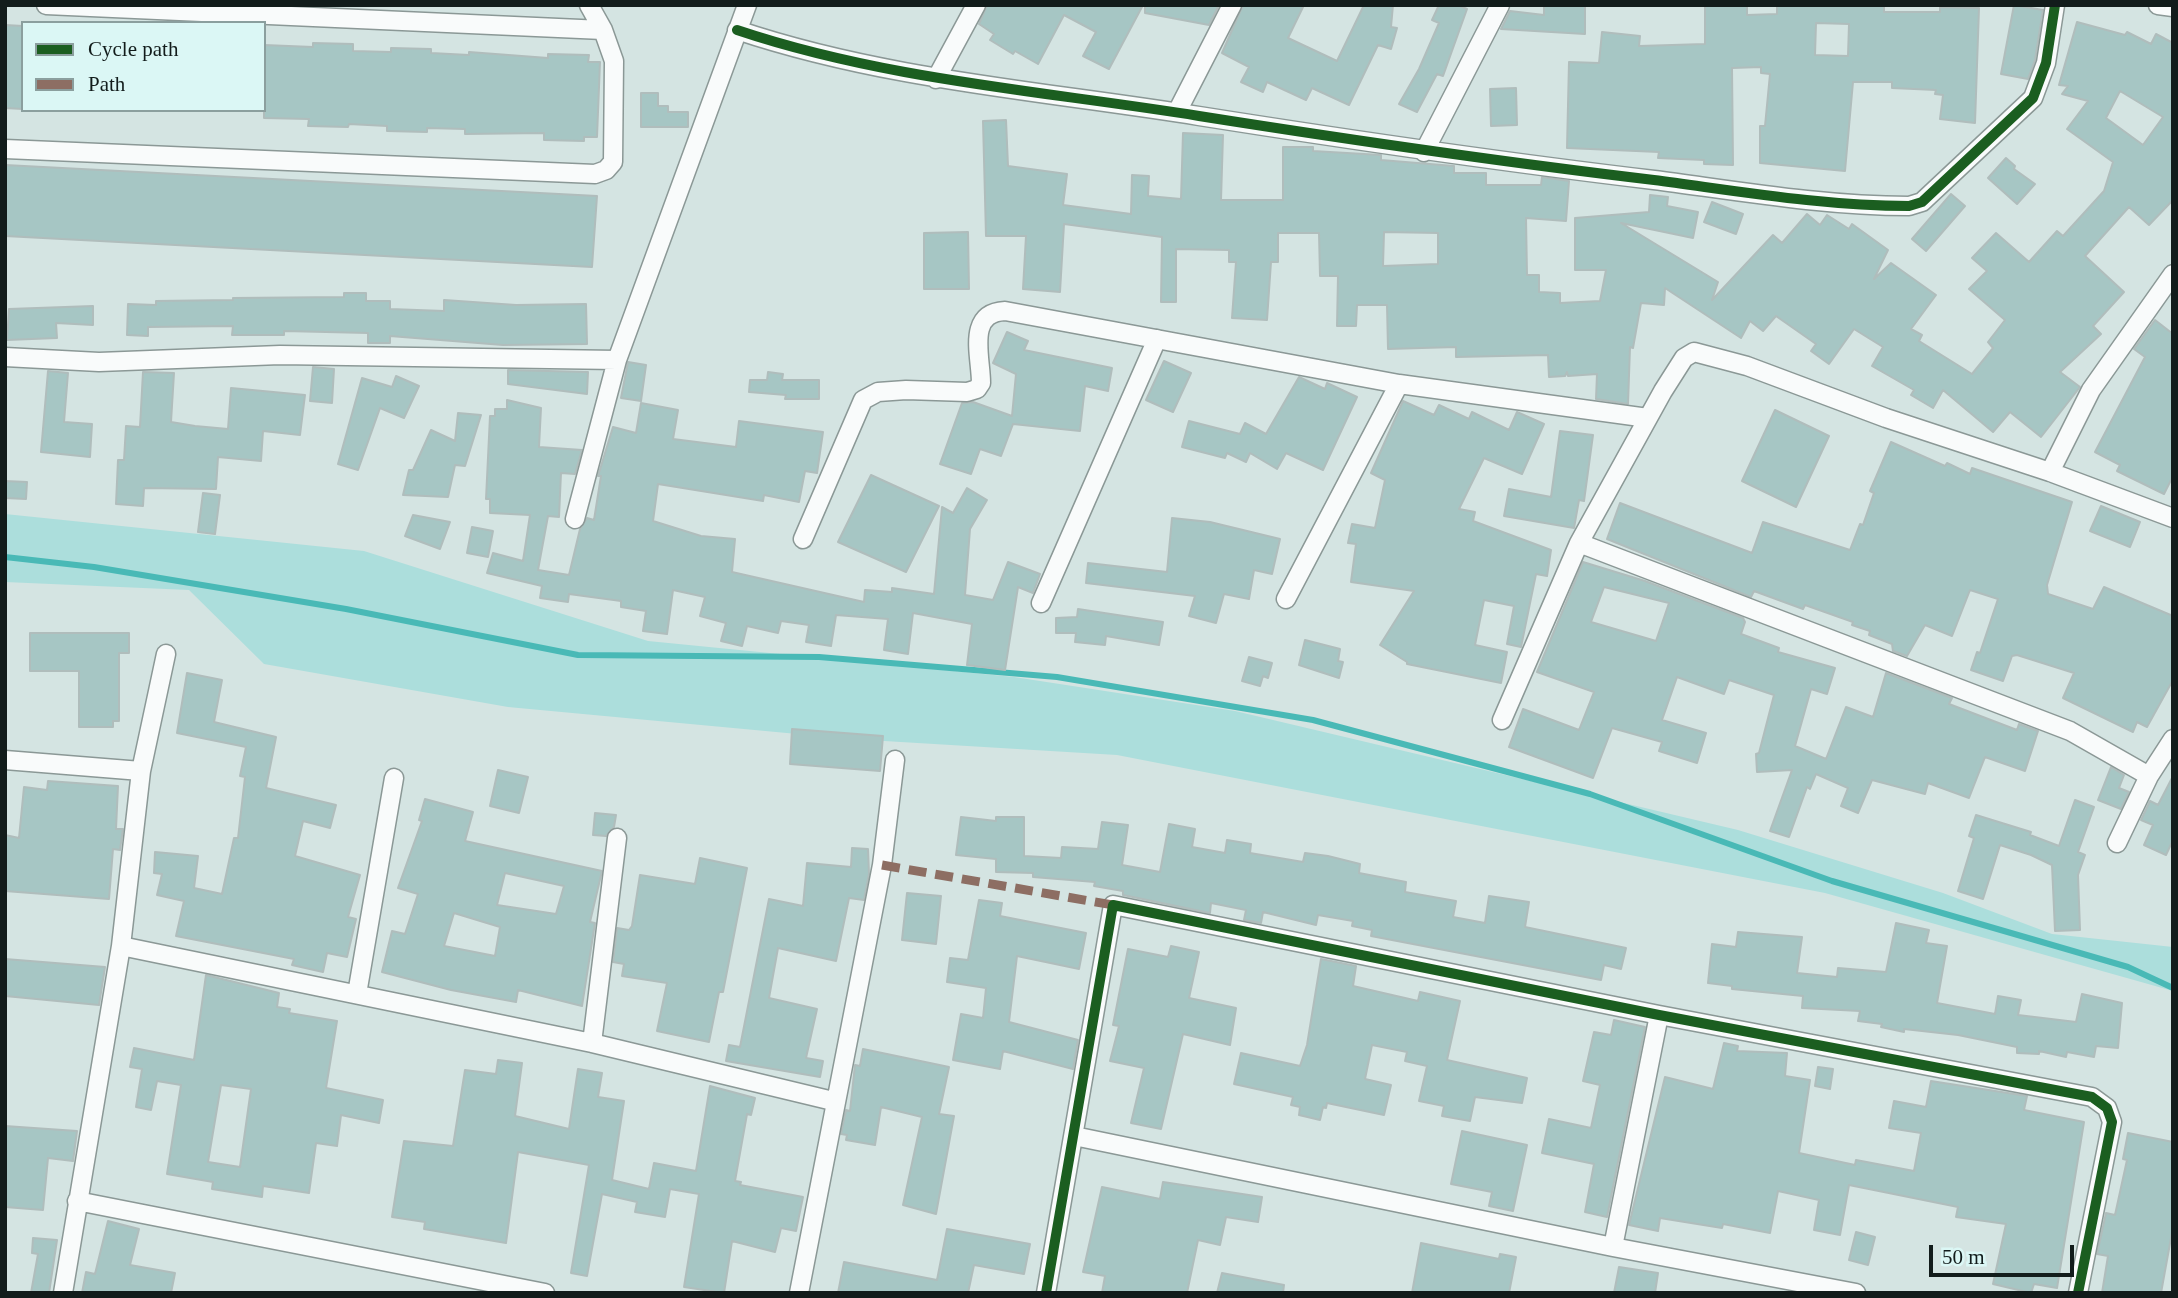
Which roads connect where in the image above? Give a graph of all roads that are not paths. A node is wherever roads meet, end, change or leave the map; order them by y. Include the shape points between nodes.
1 (46, 5) edge
2 (589, 5) edge
3 (747, 5) edge
4 (976, 5) edge
5 (1231, 5) edge
6 (1500, 5) edge
7 (2055, 5) edge
8 (2158, 5) edge
9 (2173, 7) edge
10 (603, 30) junction
11 (737, 30) junction
12 (936, 79) junction
13 (1177, 113) junction
14 (5, 149) edge
15 (1424, 152) junction
16 (2173, 274) edge
17 (1157, 339) junction
18 (5, 357) edge
19 (617, 360) junction
20 (1399, 384) junction
21 (1647, 418) junction
22 (2050, 472) junction
23 (2173, 518) edge
24 (575, 519) dead end
25 (803, 539) dead end
26 (1579, 543) junction
27 (1286, 599) dead end
28 (1041, 603) dead end
29 (166, 654) dead end
30 (1502, 720) dead end
31 (2173, 739) edge
32 (5, 760) edge
33 (895, 760) dead end
34 (141, 771) junction
35 (2149, 776) junction
36 (394, 778) dead end
37 (617, 838) dead end
38 (2117, 843) dead end
39 (121, 946) junction
40 (357, 994) junction
41 (1659, 1014) junction
42 (592, 1043) junction
43 (833, 1101) junction
44 (1074, 1136) junction
45 (77, 1201) junction
46 (1613, 1247) junction
47 (63, 1293) edge
48 (545, 1293) edge
49 (799, 1293) edge
50 (1046, 1293) edge
51 (1856, 1293) edge
52 (2078, 1293) edge

1 - 10 street
2 - 10 street
3 - 11 street
4 - 12 street
5 - 13 street
6 - 15 street
7 - 15 street via 2046,63 2033,98 1915,205 1784,197
8 - 9 street
10 - 14 street via 614,61 613,162 595,174
11 - 12 street via 789,47
11 - 19 street
12 - 13 street
13 - 15 street
16 - 22 street via 2091,390
17 - 20 street
17 - 25 street via 993,312 979,327 981,383 977,389 878,392 863,400
17 - 28 street
18 - 19 street via 99,362 280,355
19 - 24 street
20 - 21 street
20 - 27 street
21 - 22 street via 1684,358 1695,352 1707,353
21 - 26 street
22 - 23 street
26 - 30 street
26 - 35 street via 2070,731
29 - 34 street
31 - 35 street
32 - 34 street
33 - 43 street via 882,865
34 - 39 street
35 - 38 street
36 - 40 street
37 - 42 street
39 - 40 street
39 - 45 street
40 - 42 street
41 - 44 street via 1113,905
41 - 46 street
41 - 52 street via 2092,1097 2107,1108 2112,1122
42 - 43 street
43 - 49 street
44 - 46 street
44 - 50 street
45 - 47 street
45 - 48 street
46 - 51 street

